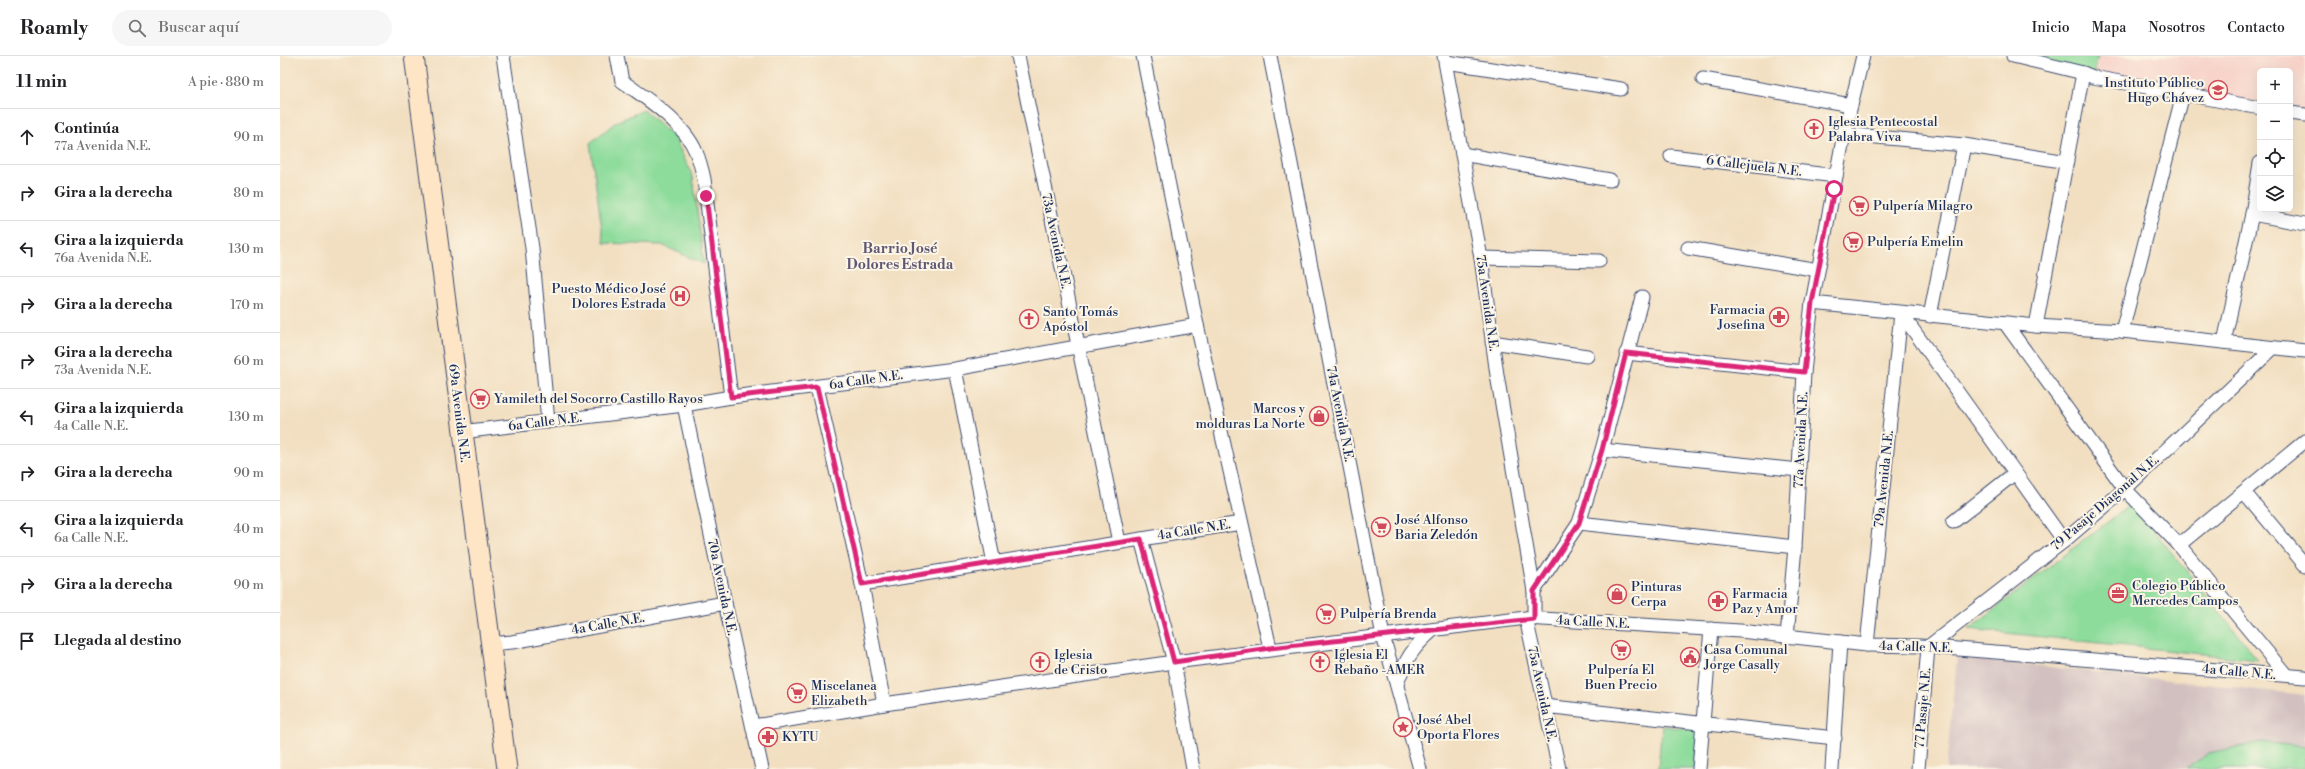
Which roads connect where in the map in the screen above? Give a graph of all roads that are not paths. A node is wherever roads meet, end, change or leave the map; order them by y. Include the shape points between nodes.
1 (414, 56) edge
2 (504, 56) edge
3 (617, 56) edge
4 (1018, 56) edge
5 (1143, 56) edge
6 (1270, 56) edge
7 (1863, 56) edge
8 (2013, 56) edge
9 (1445, 59) edge
10 (2083, 73) junction
11 (1703, 79) dead end
12 (1621, 88) dead end
13 (2182, 94) junction
14 (1851, 105) junction
15 (2257, 107) edge
16 (2293, 113) edge
17 (2305, 115) edge
18 (1844, 134) junction
19 (1964, 145) junction
20 (1462, 154) junction
21 (1671, 156) dead end
22 (2067, 162) junction
23 (1836, 176) junction
24 (2258, 176) edge
25 (1610, 180) dead end
26 (2252, 214) junction
27 (2305, 224) edge
28 (1688, 248) dead end
29 (1481, 258) junction
30 (1599, 261) dead end
31 (1818, 270) junction
32 (1642, 297) dead end
33 (1812, 303) junction
34 (1901, 313) junction
35 (1930, 316) junction
36 (2005, 323) junction
37 (1197, 325) junction
38 (2036, 326) junction
39 (2122, 331) junction
40 (1492, 342) junction
41 (2224, 342) junction
42 (1078, 347) junction
43 (2272, 349) junction
44 (2305, 351) edge
45 (1626, 353) junction
46 (1587, 356) dead end
47 (955, 368) junction
48 (1804, 372) junction
49 (817, 387) junction
50 (731, 397) junction
51 (684, 405) junction
52 (548, 422) junction
53 (461, 432) junction
54 (2305, 441) edge
55 (1602, 450) junction
56 (1800, 470) junction
57 (2015, 473) junction
58 (2125, 490) junction
59 (2244, 492) junction
60 (1953, 522) dead end
61 (1241, 523) junction
62 (1579, 523) junction
63 (1141, 539) junction
64 (2064, 541) junction
65 (1119, 542) junction
66 (2179, 545) junction
67 (1795, 547) junction
68 (2302, 557) edge
69 (994, 563) junction
70 (862, 584) junction
71 (1533, 587) junction
72 (725, 603) junction
73 (1530, 618) junction
74 (1711, 629) junction
75 (1433, 630) junction
76 (1383, 636) junction
77 (1787, 637) junction
78 (1840, 642) junction
79 (490, 644) junction
80 (1866, 645) junction
81 (1928, 647) junction
82 (1270, 648) junction
83 (1174, 662) junction
84 (2286, 676) junction
85 (2305, 677) edge
86 (1397, 684) junction
87 (884, 704) junction
88 (1544, 706) junction
89 (1703, 723) junction
90 (754, 726) junction
91 (1835, 738) junction
92 (507, 769) edge
93 (762, 769) edge
94 (1193, 769) edge
95 (1420, 769) edge
96 (1559, 769) edge
97 (1699, 769) edge
98 (1832, 769) edge
99 (1918, 769) edge

1 - 53 street, 69a Avenida N.E.
2 - 52 street via 532,248
3 - 50 street via 622,80 656,105 696,151 704,179
4 - 42 street, 73a Avenida N.E.
5 - 37 street
6 - 76 street, 74a Avenida N.E.
7 - 14 street, 77a Avenida N.E.
8 - 10 street
9 - 12 street
9 - 20 street, 75a Avenida N.E.
10 - 13 street
10 - 22 street
11 - 14 street
13 - 15 street
13 - 39 street
14 - 18 street, 77a Avenida N.E.
16 - 17 street
18 - 19 street
18 - 23 street, 77a Avenida N.E.
19 - 22 street
19 - 35 street
20 - 25 street
20 - 29 street, 75a Avenida N.E.
21 - 23 street, 6 Callejuela N.E.
22 - 38 street
23 - 31 street, 77a Avenida N.E.
24 - 26 street
26 - 27 street
26 - 41 street
28 - 31 street
29 - 30 street
29 - 40 street, 75a Avenida N.E.
31 - 33 street, 77a Avenida N.E.
32 - 45 street
33 - 34 street
33 - 48 street, 77a Avenida N.E.
34 - 35 street
34 - 57 street
34 - 80 street, 79a Avenida N.E.
35 - 36 street
36 - 38 street
36 - 58 street
37 - 42 street, 6a Calle N.E.
37 - 61 street
38 - 39 street
39 - 41 street
40 - 46 street
40 - 71 street, 75a Avenida N.E.
41 - 43 street
42 - 47 street, 6a Calle N.E.
42 - 65 street, 73a Avenida N.E.
43 - 44 street
43 - 58 street, 79 Pasaje Diagonal N.E.
45 - 48 street
45 - 55 street
47 - 49 street, 6a Calle N.E.
47 - 69 street
48 - 56 street, 77a Avenida N.E.
49 - 50 street, 6a Calle N.E.
49 - 70 street
50 - 51 street, 6a Calle N.E.
51 - 52 street, 6a Calle N.E.
51 - 72 street, 70a Avenida N.E.
52 - 53 street, 6a Calle N.E.
53 - 79 street, 69a Avenida N.E.
54 - 59 street
55 - 56 street
55 - 62 street
56 - 67 street, 77a Avenida N.E.
57 - 60 street
57 - 64 street
58 - 64 street, 79 Pasaje Diagonal N.E.
58 - 66 street
59 - 66 street
59 - 68 street
61 - 63 street, 4a Calle N.E.
61 - 82 street
62 - 67 street
62 - 71 street
63 - 65 street, 4a Calle N.E.
63 - 83 street
64 - 81 street, 79 Pasaje Diagonal N.E.
65 - 69 street, 4a Calle N.E.
66 - 84 street
67 - 77 street, 77a Avenida N.E.
69 - 70 street, 4a Calle N.E.
70 - 87 street
71 - 73 street, 75a Avenida N.E.
72 - 79 street, 4a Calle N.E.
72 - 90 street, 70a Avenida N.E.
73 - 74 street, 4a Calle N.E.
73 - 75 street, 4a Calle N.E.
73 - 88 street, 75a Avenida N.E.
74 - 77 street, 4a Calle N.E.
74 - 89 street
75 - 76 street, 4a Calle N.E.
75 - 86 street via 1418,642 1405,661
76 - 82 street, 4a Calle N.E.
76 - 86 street, 74a Avenida N.E.
77 - 78 street, 4a Calle N.E.
78 - 80 street, 4a Calle N.E.
78 - 91 street
79 - 92 street, 69a Avenida N.E.
80 - 81 street, 4a Calle N.E.
81 - 84 street, 4a Calle N.E.
81 - 99 street, 77 Pasaje N.E.
82 - 83 street, 4a Calle N.E.
83 - 87 street, 4a Calle N.E.
83 - 94 street
84 - 85 street, 4a Calle N.E.
86 - 95 street, 74a Avenida N.E.
87 - 90 street, 4a Calle N.E.
88 - 89 street
88 - 96 street, 75a Avenida N.E.
89 - 91 street
89 - 97 street
90 - 93 street, 70a Avenida N.E.
91 - 98 street

